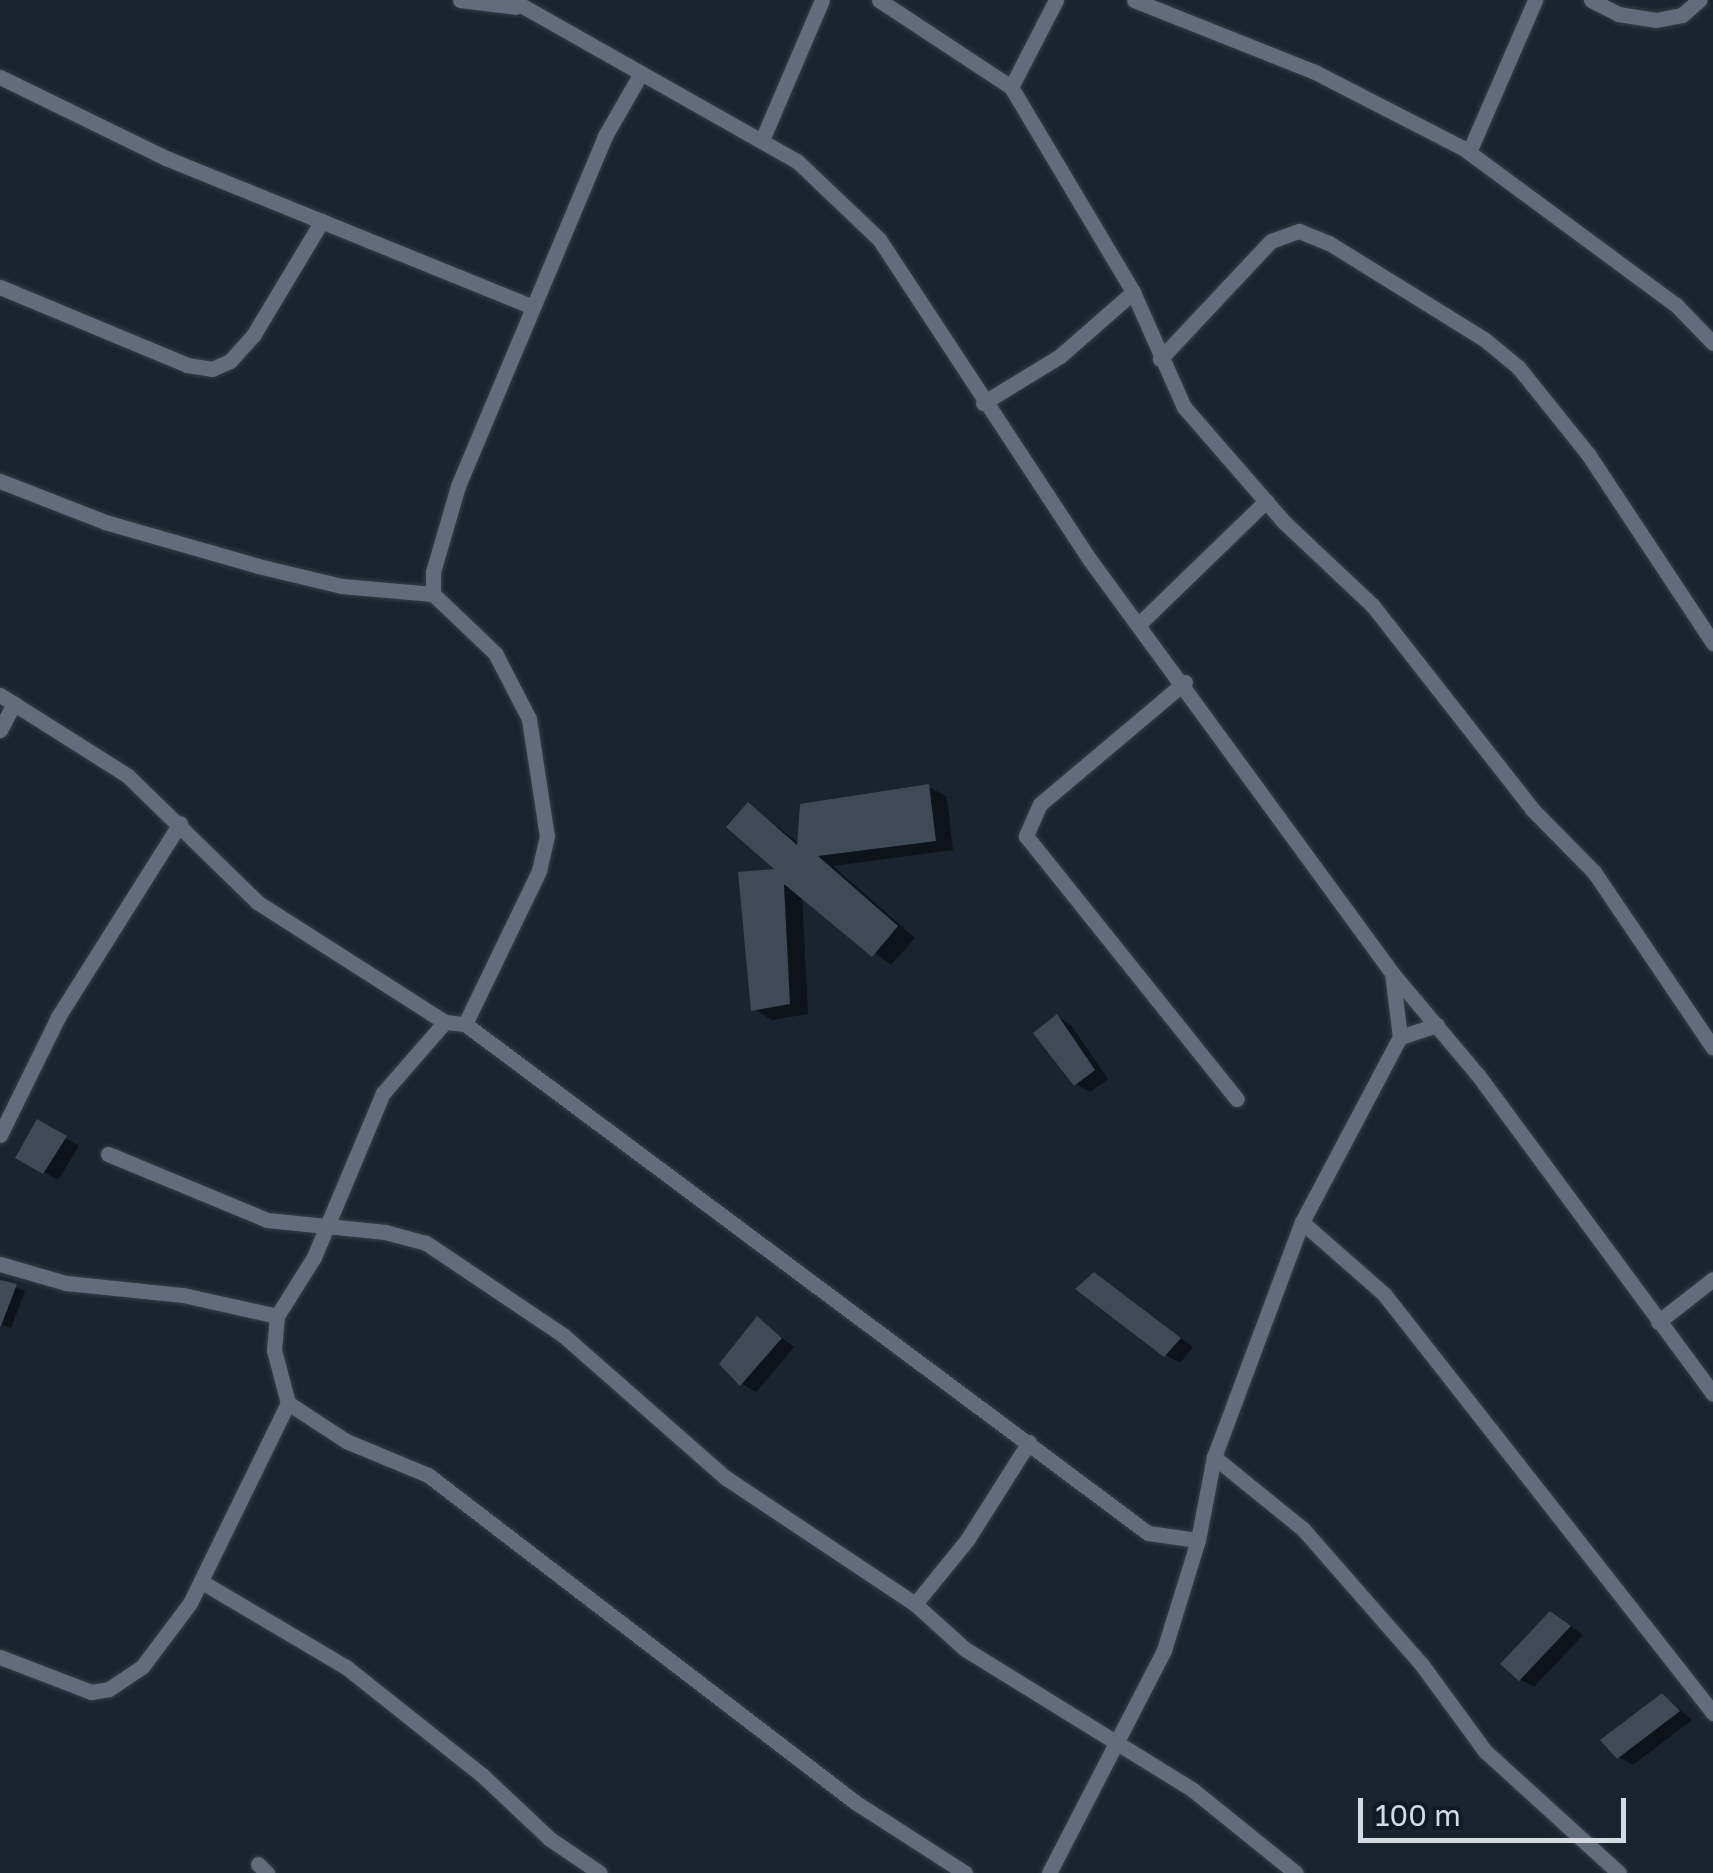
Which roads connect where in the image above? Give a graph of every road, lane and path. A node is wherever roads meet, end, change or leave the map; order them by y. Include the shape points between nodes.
1 (460, 0) edge
2 (822, 0) edge
3 (879, 0) edge
4 (1056, 0) edge
5 (1134, 0) edge
6 (1535, 0) edge
7 (1592, 0) edge
8 (1699, 0) edge
9 (514, 4) edge
10 (640, 75) junction
11 (0, 77) edge
12 (1012, 87) junction
13 (762, 140) junction
14 (1469, 152) junction
15 (322, 222) junction
16 (0, 287) edge
17 (1133, 292) junction
18 (531, 306) junction
19 (1713, 344) edge
20 (1160, 359) junction
21 (983, 403) junction
22 (0, 481) edge
23 (1266, 501) junction
24 (433, 594) junction
25 (1139, 624) junction
26 (1713, 643) edge
27 (1184, 682) junction
28 (7, 699) edge
29 (0, 730) edge
30 (180, 823) junction
31 (1392, 974) junction
32 (445, 1022) junction
33 (466, 1024) junction
34 (1438, 1025) junction
35 (1400, 1037) junction
36 (1713, 1048) edge
37 (1236, 1100) dead end
38 (0, 1135) edge
39 (108, 1154) dead end
40 (1302, 1222) junction
41 (328, 1225) junction
42 (0, 1264) edge
43 (1713, 1279) edge
44 (276, 1316) junction
45 (1658, 1322) junction
46 (1713, 1394) edge
47 (288, 1402) junction
48 (1029, 1442) junction
49 (1214, 1456) junction
50 (1198, 1540) junction
51 (202, 1582) junction
52 (914, 1604) junction
53 (0, 1657) edge
54 (1713, 1713) edge
55 (1116, 1745) junction
56 (600, 1873) edge
57 (965, 1873) edge
58 (1049, 1873) edge
59 (1296, 1873) edge
60 (1619, 1873) edge

1 - 9 street
2 - 13 street
3 - 12 street
4 - 12 street
5 - 14 street via 1315,72
6 - 14 street
7 - 8 street via 1618,14 1656,20 1682,15
9 - 10 street
10 - 13 street
10 - 18 street
11 - 15 street via 166,158
12 - 17 street
13 - 21 street via 824,180 879,240
14 - 19 street via 1676,305
15 - 16 street via 254,334 230,361 212,369 187,365
15 - 18 street
17 - 20 street
17 - 21 street via 1060,356
18 - 24 street via 458,486
20 - 23 street via 1184,407
20 - 26 street via 1271,241 1300,231 1329,243 1518,367 1588,454
21 - 25 street
22 - 24 street via 105,522 258,566 342,586
23 - 25 street
23 - 36 street via 1373,606 1532,809 1594,872
24 - 33 street via 495,653 515,684 542,776 548,836 539,871
25 - 27 street
27 - 31 street
27 - 37 street via 1048,795 1031,814 1026,836
28 - 29 street
28 - 30 street via 128,776
30 - 32 street via 257,902
30 - 38 street via 58,1017
31 - 34 street
31 - 35 street
32 - 33 street
32 - 41 street via 383,1093
33 - 48 street
34 - 35 street
34 - 45 street
35 - 40 street
39 - 41 street via 267,1220
40 - 49 street
40 - 54 street via 1384,1294
41 - 44 street
41 - 52 street via 415,1239 448,1256 564,1335 726,1478
42 - 44 street via 66,1283 202,1298
43 - 45 street
44 - 47 street via 274,1350
45 - 46 street
47 - 51 street
47 - 57 street via 346,1441 428,1475 855,1802
48 - 50 street via 1148,1533
48 - 52 street via 967,1540
49 - 50 street
49 - 60 street via 1303,1529 1422,1665 1486,1752
50 - 55 street via 1164,1650
51 - 53 street via 128,1682 91,1692
51 - 56 street via 346,1667 482,1774 550,1840
52 - 55 street via 964,1648
55 - 58 street
55 - 59 street via 1192,1790

